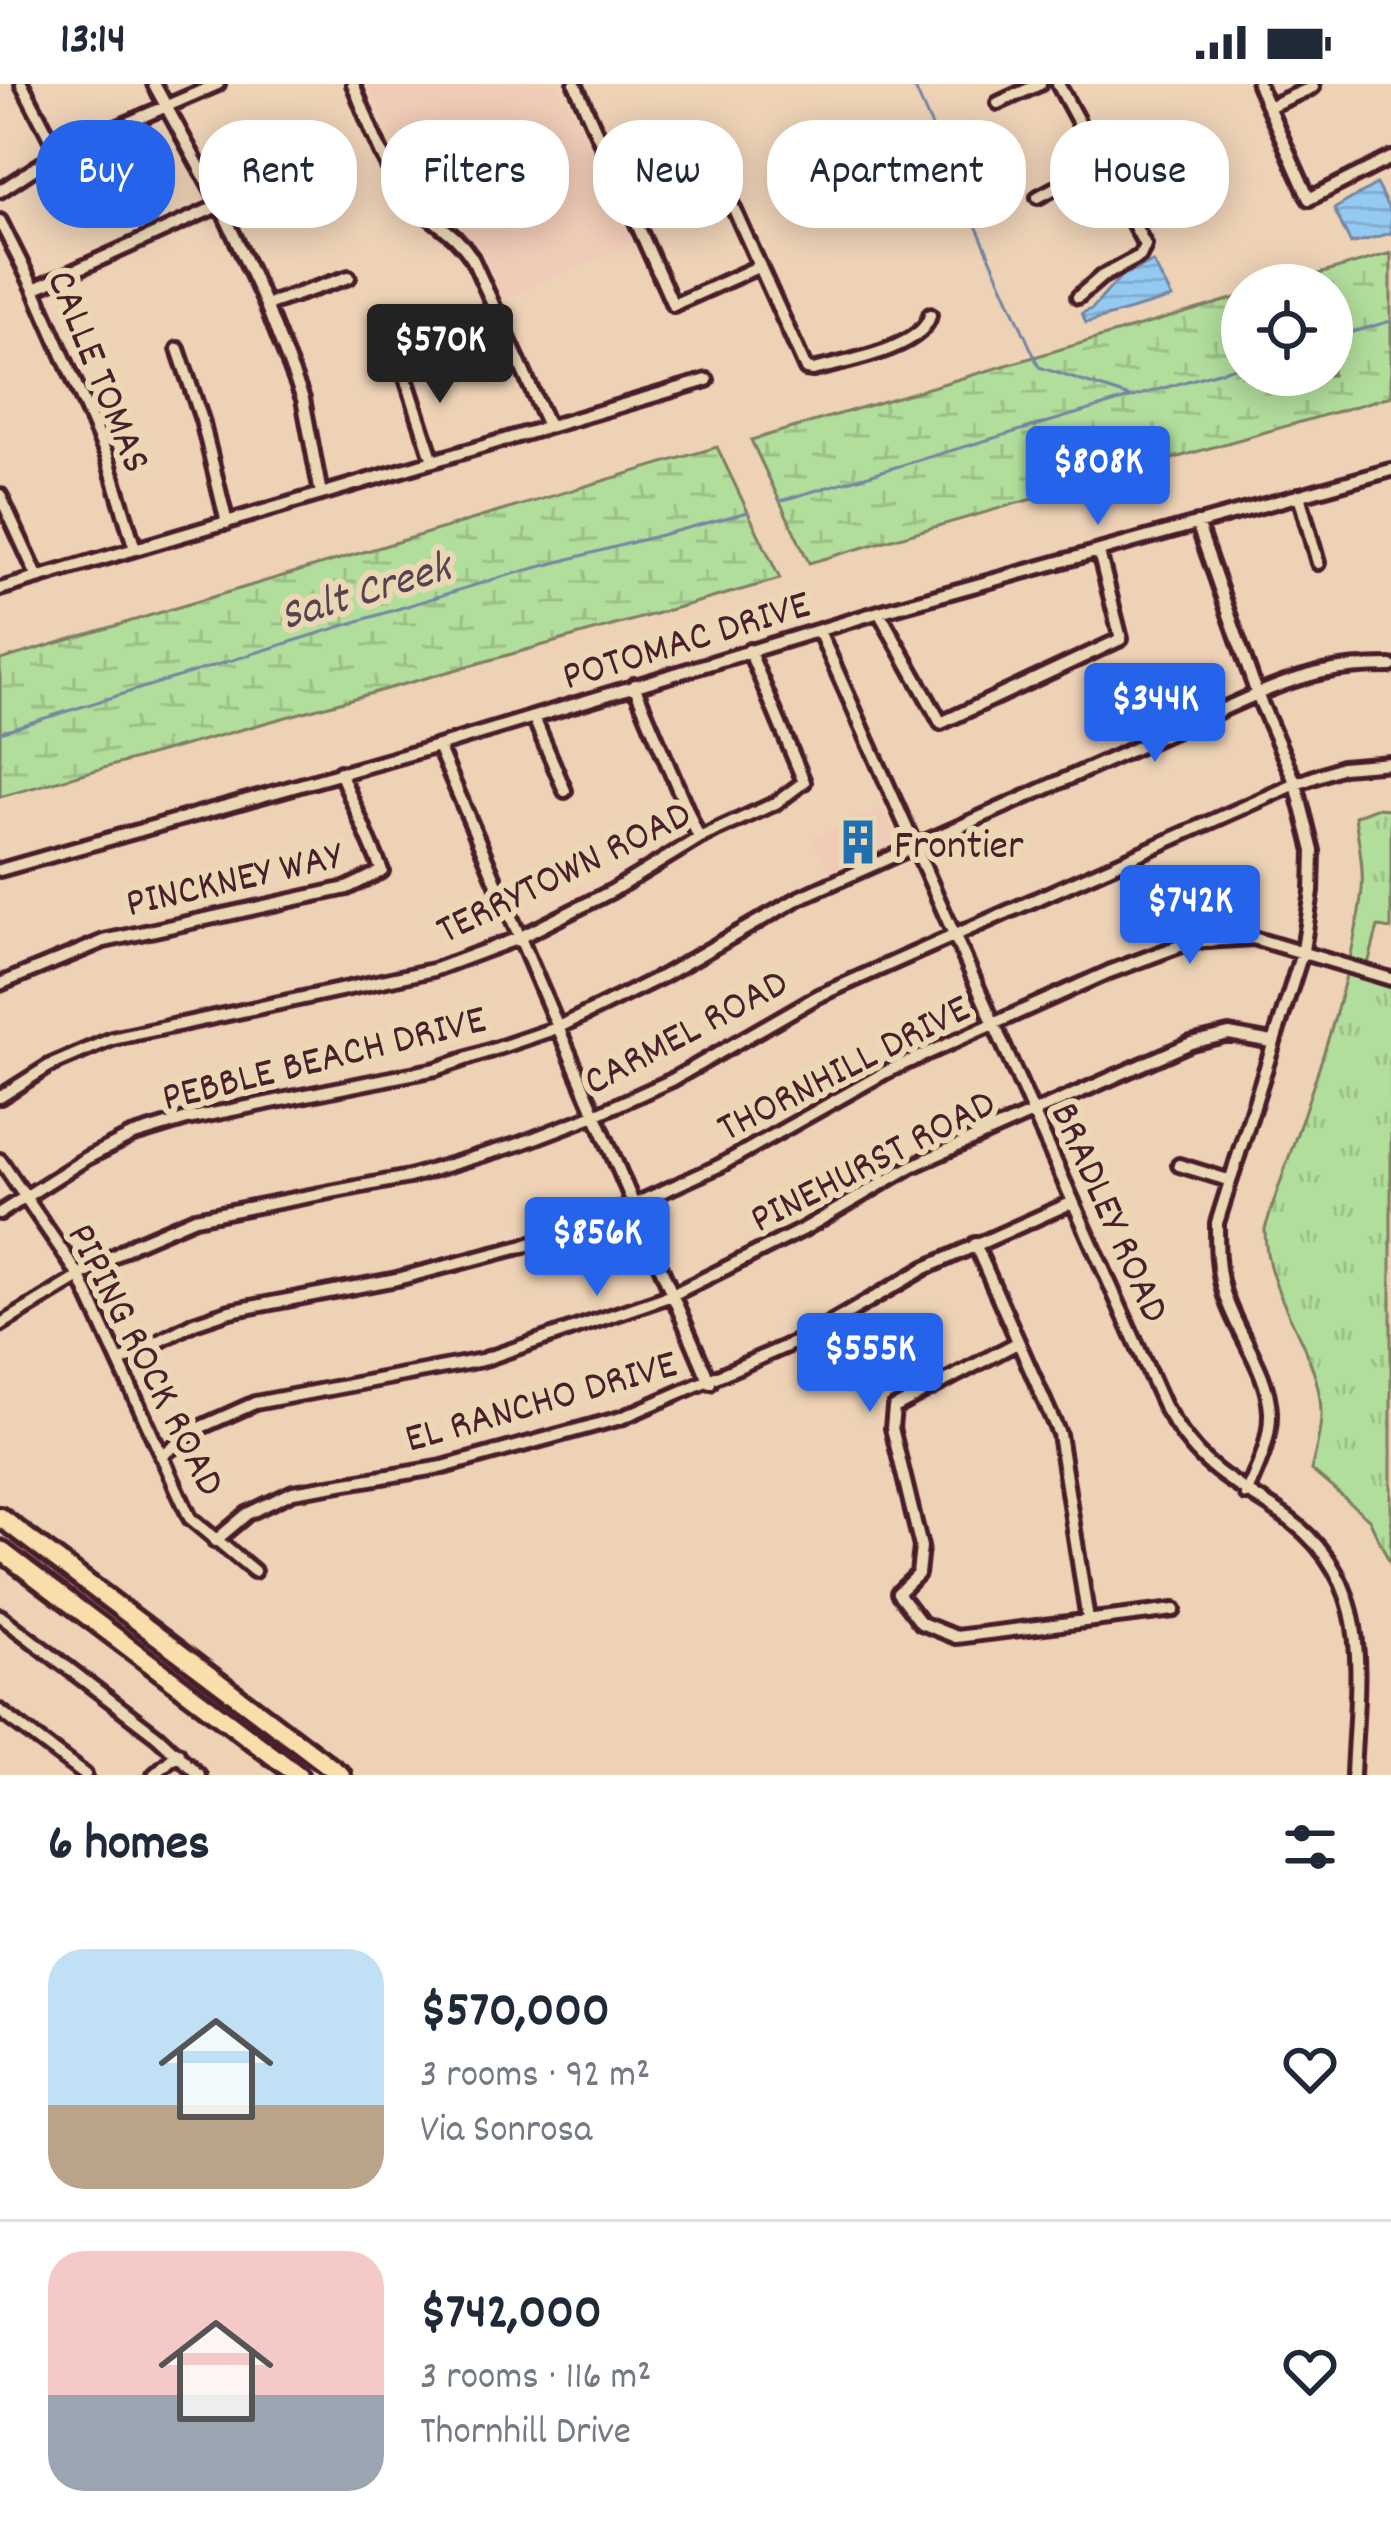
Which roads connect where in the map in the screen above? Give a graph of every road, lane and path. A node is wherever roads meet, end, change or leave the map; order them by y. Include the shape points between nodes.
1 (22, 84) edge
2 (154, 84) edge
3 (218, 84) edge
4 (353, 84) edge
5 (575, 84) edge
6 (1040, 84) edge
7 (1058, 84) edge
8 (1258, 84) edge
9 (1313, 87) edge
10 (998, 103) dead end
11 (163, 107) junction
12 (1268, 107) junction
13 (41, 120) edge
14 (133, 120) edge
15 (1077, 120) edge
16 (1391, 158) edge
17 (36, 167) edge
18 (199, 169) edge
19 (0, 191) edge
20 (1050, 191) edge
21 (1038, 197) dead end
22 (199, 214) edge
23 (0, 221) edge
24 (231, 228) edge
25 (743, 228) edge
26 (1136, 228) edge
27 (760, 266) junction
28 (349, 278) dead end
29 (34, 289) junction
30 (1078, 297) dead end
31 (266, 305) junction
32 (930, 315) dead end
33 (178, 349) dead end
34 (402, 366) dead end
35 (707, 380) dead end
36 (548, 425) junction
37 (433, 461) junction
38 (1391, 470) edge
39 (321, 494) junction
40 (1299, 495) junction
41 (0, 496) edge
42 (227, 523) junction
43 (1197, 523) junction
44 (134, 549) junction
45 (1099, 552) junction
46 (1318, 562) dead end
47 (38, 578) junction
48 (0, 589) edge
49 (879, 612) junction
50 (819, 631) junction
51 (749, 650) junction
52 (1391, 666) edge
53 (634, 685) junction
54 (1257, 694) junction
55 (534, 718) junction
56 (438, 746) junction
57 (1391, 763) edge
58 (340, 772) junction
59 (1297, 784) junction
60 (565, 790) dead end
61 (699, 838) junction
62 (916, 846) junction
63 (0, 870) edge
64 (956, 935) junction
65 (519, 938) junction
66 (1303, 950) junction
67 (1391, 979) edge
68 (0, 984) edge
69 (994, 1024) junction
70 (557, 1028) junction
71 (1272, 1042) junction
72 (0, 1097) edge
73 (1034, 1113) junction
74 (595, 1115) junction
75 (0, 1160) edge
76 (1179, 1165) dead end
77 (1228, 1180) junction
78 (24, 1195) junction
79 (1073, 1202) junction
80 (633, 1205) junction
81 (0, 1213) edge
82 (975, 1244) junction
83 (80, 1276) junction
84 (672, 1295) junction
85 (0, 1325) edge
86 (1017, 1343) junction
87 (120, 1362) junction
88 (710, 1382) junction
89 (160, 1456) junction
90 (1246, 1494) junction
91 (0, 1517) edge
92 (215, 1541) junction
93 (0, 1550) edge
94 (254, 1571) dead end
95 (1174, 1610) dead end
96 (0, 1616) edge
97 (1088, 1620) junction
98 (0, 1711) edge
99 (178, 1753) junction
100 (85, 1775) edge
101 (154, 1775) edge
102 (199, 1775) edge
103 (298, 1775) edge
104 (341, 1775) edge
105 (1353, 1775) edge

1 - 13 street
2 - 11 street
3 - 11 street
4 - 36 street via 393,175 472,258
5 - 27 street via 674,305
6 - 10 street
7 - 15 street
8 - 12 street
9 - 12 street
11 - 14 street
11 - 18 street
12 - 16 street via 1309,199
17 - 19 street
20 - 21 street
22 - 29 street
23 - 29 street, CALLE TOMAS
24 - 31 street
25 - 27 street
26 - 30 street via 1145,245 1140,256
27 - 32 street via 806,369 899,344 921,334
28 - 31 street
29 - 44 street, CALLE TOMAS via 107,456
31 - 39 street via 303,399
33 - 42 street
34 - 37 street
35 - 36 street
36 - 37 street
37 - 39 street
38 - 40 street, POTOMAC DRIVE
39 - 42 street
40 - 43 street, POTOMAC DRIVE
40 - 46 street
41 - 47 street
42 - 44 street
43 - 45 street, POTOMAC DRIVE
43 - 54 street
44 - 47 street
45 - 49 street, POTOMAC DRIVE
45 - 49 street via 1121,639 941,722
47 - 48 street
49 - 50 street, POTOMAC DRIVE
50 - 51 street, POTOMAC DRIVE
50 - 62 street, BRADLEY ROAD
51 - 53 street, POTOMAC DRIVE
51 - 61 street, TERRYTOWN ROAD via 805,782
52 - 54 street, PEBBLE BEACH DRIVE via 1341,666
53 - 55 street, POTOMAC DRIVE
53 - 61 street
54 - 59 street
54 - 62 street, PEBBLE BEACH DRIVE
55 - 56 street, POTOMAC DRIVE
55 - 60 street
56 - 58 street, POTOMAC DRIVE
56 - 65 street
57 - 59 street, CARMEL ROAD via 1342,766
58 - 63 street, POTOMAC DRIVE
58 - 68 street, PINCKNEY WAY via 382,871 347,888 104,941
59 - 64 street, CARMEL ROAD
59 - 66 street via 1313,851
61 - 65 street, TERRYTOWN ROAD
62 - 64 street, BRADLEY ROAD
62 - 70 street, PEBBLE BEACH DRIVE via 799,898
64 - 69 street, BRADLEY ROAD
64 - 74 street, CARMEL ROAD via 818,996
65 - 70 street
65 - 72 street, TERRYTOWN ROAD via 433,970 112,1039
66 - 67 street, THORNHILL DRIVE
66 - 69 street, THORNHILL DRIVE via 1253,938 1190,942
66 - 71 street
69 - 73 street, BRADLEY ROAD
69 - 80 street, THORNHILL DRIVE
70 - 74 street
70 - 78 street, PEBBLE BEACH DRIVE via 436,1070 169,1124
71 - 73 street, PINEHURST ROAD via 1209,1036
71 - 77 street
73 - 79 street, BRADLEY ROAD
73 - 84 street, PINEHURST ROAD via 912,1166
74 - 80 street
74 - 83 street, CARMEL ROAD via 410,1177 194,1218
75 - 78 street, PIPING ROCK ROAD
76 - 77 street
77 - 90 street via 1217,1223 1223,1292 1270,1416
78 - 81 street, PEBBLE BEACH DRIVE
78 - 83 street, PIPING ROCK ROAD
79 - 82 street, EL RANCHO DRIVE
79 - 90 street, BRADLEY ROAD via 1178,1432
80 - 84 street
80 - 87 street, THORNHILL DRIVE via 524,1246 397,1280 230,1311
82 - 86 street
82 - 88 street, EL RANCHO DRIVE
83 - 85 street, CARMEL ROAD
83 - 87 street, PIPING ROCK ROAD
84 - 88 street
84 - 89 street, PINEHURST ROAD via 482,1360 255,1403
86 - 97 street via 1059,1434
86 - 97 street via 894,1408 921,1547 917,1574 898,1593 921,1623 956,1637
87 - 89 street, PIPING ROCK ROAD
88 - 92 street, EL RANCHO DRIVE via 621,1418 443,1467 293,1492
89 - 92 street, PIPING ROCK ROAD via 190,1518
90 - 105 street, BRADLEY ROAD via 1301,1528 1348,1597 1358,1643
91 - 104 highway
92 - 94 street, PIPING ROCK ROAD
93 - 103 highway
95 - 97 street
96 - 99 street
98 - 100 street
99 - 101 street
99 - 102 street

